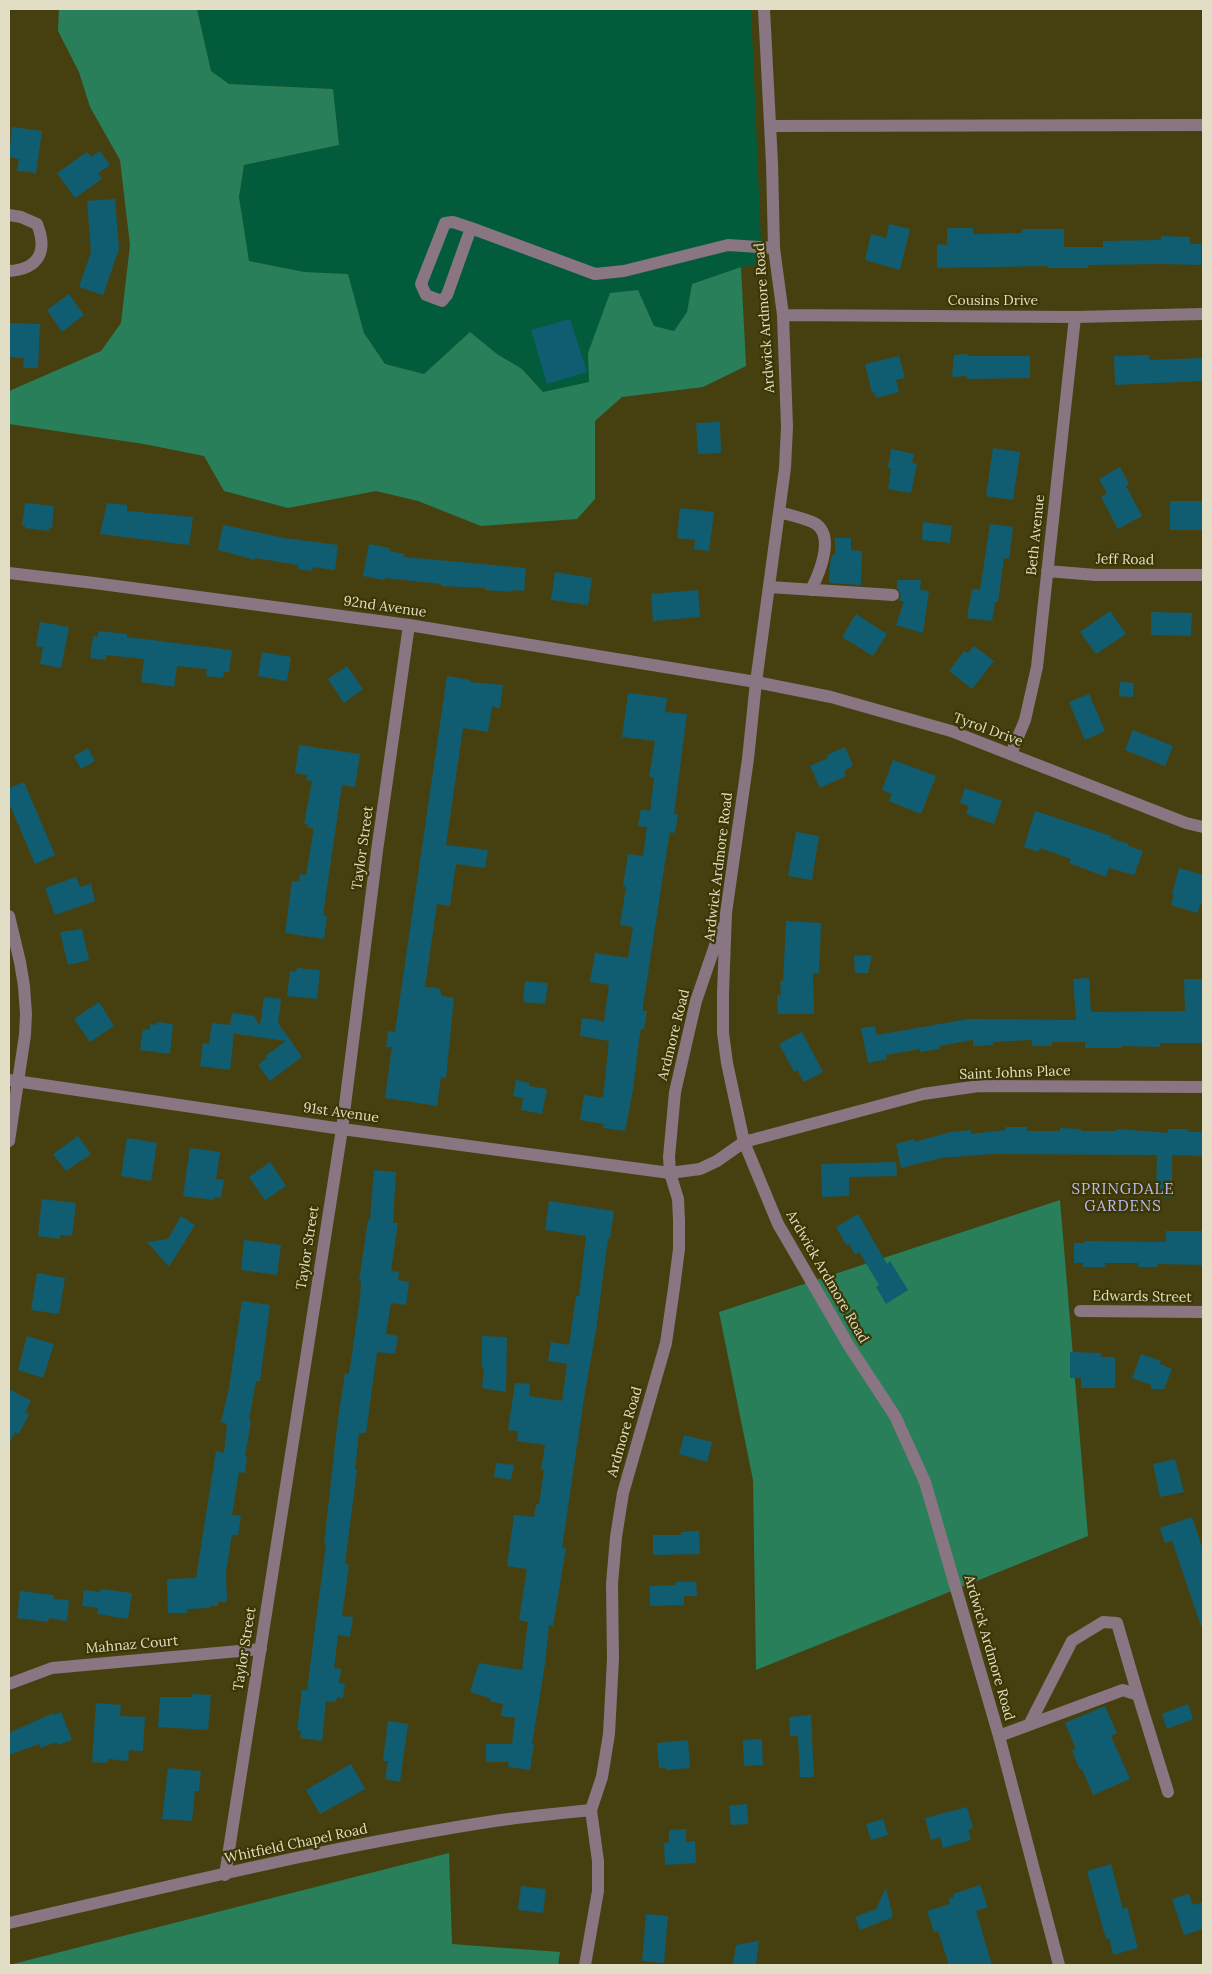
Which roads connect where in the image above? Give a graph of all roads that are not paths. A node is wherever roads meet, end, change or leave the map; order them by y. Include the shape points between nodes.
1 (764, 9) edge
2 (1203, 125) edge
3 (770, 126) junction
4 (9, 215) edge
5 (470, 228) junction
6 (774, 248) junction
7 (9, 271) edge
8 (1203, 314) edge
9 (783, 315) junction
10 (1075, 317) junction
11 (779, 512) junction
12 (1046, 571) junction
13 (9, 573) edge
14 (1203, 575) edge
15 (769, 587) junction
16 (812, 590) junction
17 (893, 595) dead end
18 (409, 626) junction
19 (756, 682) junction
20 (1011, 754) junction
21 (1203, 827) edge
22 (726, 913) junction
23 (9, 916) edge
24 (13, 1080) edge
25 (1203, 1087) edge
26 (342, 1129) junction
27 (9, 1142) edge
28 (744, 1142) junction
29 (670, 1173) junction
30 (1080, 1311) dead end
31 (1203, 1312) edge
32 (261, 1649) junction
33 (9, 1684) edge
34 (1138, 1695) junction
35 (1029, 1724) junction
36 (999, 1736) junction
37 (1168, 1792) dead end
38 (591, 1810) junction
39 (225, 1874) junction
40 (9, 1923) edge
41 (585, 1965) edge
42 (1059, 1965) edge

1 - 3 street, Ardwick Ardmore Road
2 - 3 street
3 - 6 street, Ardwick Ardmore Road
4 - 7 street via 37,224 42,238 39,256 24,269
5 - 5 street via 453,222 444,223 421,284 426,295 442,301 447,295
5 - 6 street via 595,274 624,271 728,245
6 - 9 street, Ardwick Ardmore Road
8 - 10 street, Cousins Drive
9 - 10 street, Cousins Drive
9 - 11 street, Ardwick Ardmore Road via 787,427
10 - 12 street, Beth Avenue
11 - 15 street, Ardwick Ardmore Road
11 - 16 street via 816,524 825,536 825,548
12 - 14 street, Jeff Road
12 - 20 street, Beth Avenue via 1037,667 1025,720
13 - 18 street, 92nd Avenue
15 - 16 street
15 - 19 street, Ardwick Ardmore Road
16 - 17 street
18 - 19 street, 92nd Avenue
18 - 26 street, Taylor Street
19 - 20 street, Tyrol Drive via 885,712 951,731
19 - 22 street, Ardwick Ardmore Road
20 - 21 street, Tyrol Drive
22 - 28 street, Ardwick Ardmore Road via 723,1033
22 - 29 street, Ardmore Road via 696,1001 675,1092 669,1142
23 - 24 street via 20,962 26,1014 25,1035
24 - 26 street, 91st Avenue
24 - 27 street
25 - 28 street, Saint Johns Place via 988,1086 947,1090 900,1099
26 - 29 street, 91st Avenue
26 - 32 street, Taylor Street
28 - 29 street, Saint Johns Place via 700,1169
28 - 36 street, Ardwick Ardmore Road via 778,1224 849,1346 895,1416 912,1450 925,1482
29 - 38 street, Ardmore Road via 678,1199 679,1249 666,1343 623,1493 616,1537 609,1734 602,1777
30 - 31 street, Edwards Street
32 - 33 street, Mahnaz Court via 52,1668
32 - 39 street, Taylor Street
34 - 35 street via 1123,1690
34 - 35 street via 1117,1623 1103,1622 1072,1640
34 - 37 street
35 - 36 street
36 - 42 street, Ardwick Ardmore Road
38 - 39 street, Whitfield Chapel Road via 501,1820
38 - 41 street, Ardmore Road via 598,1860 598,1891
39 - 40 street, Whitfield Chapel Road

